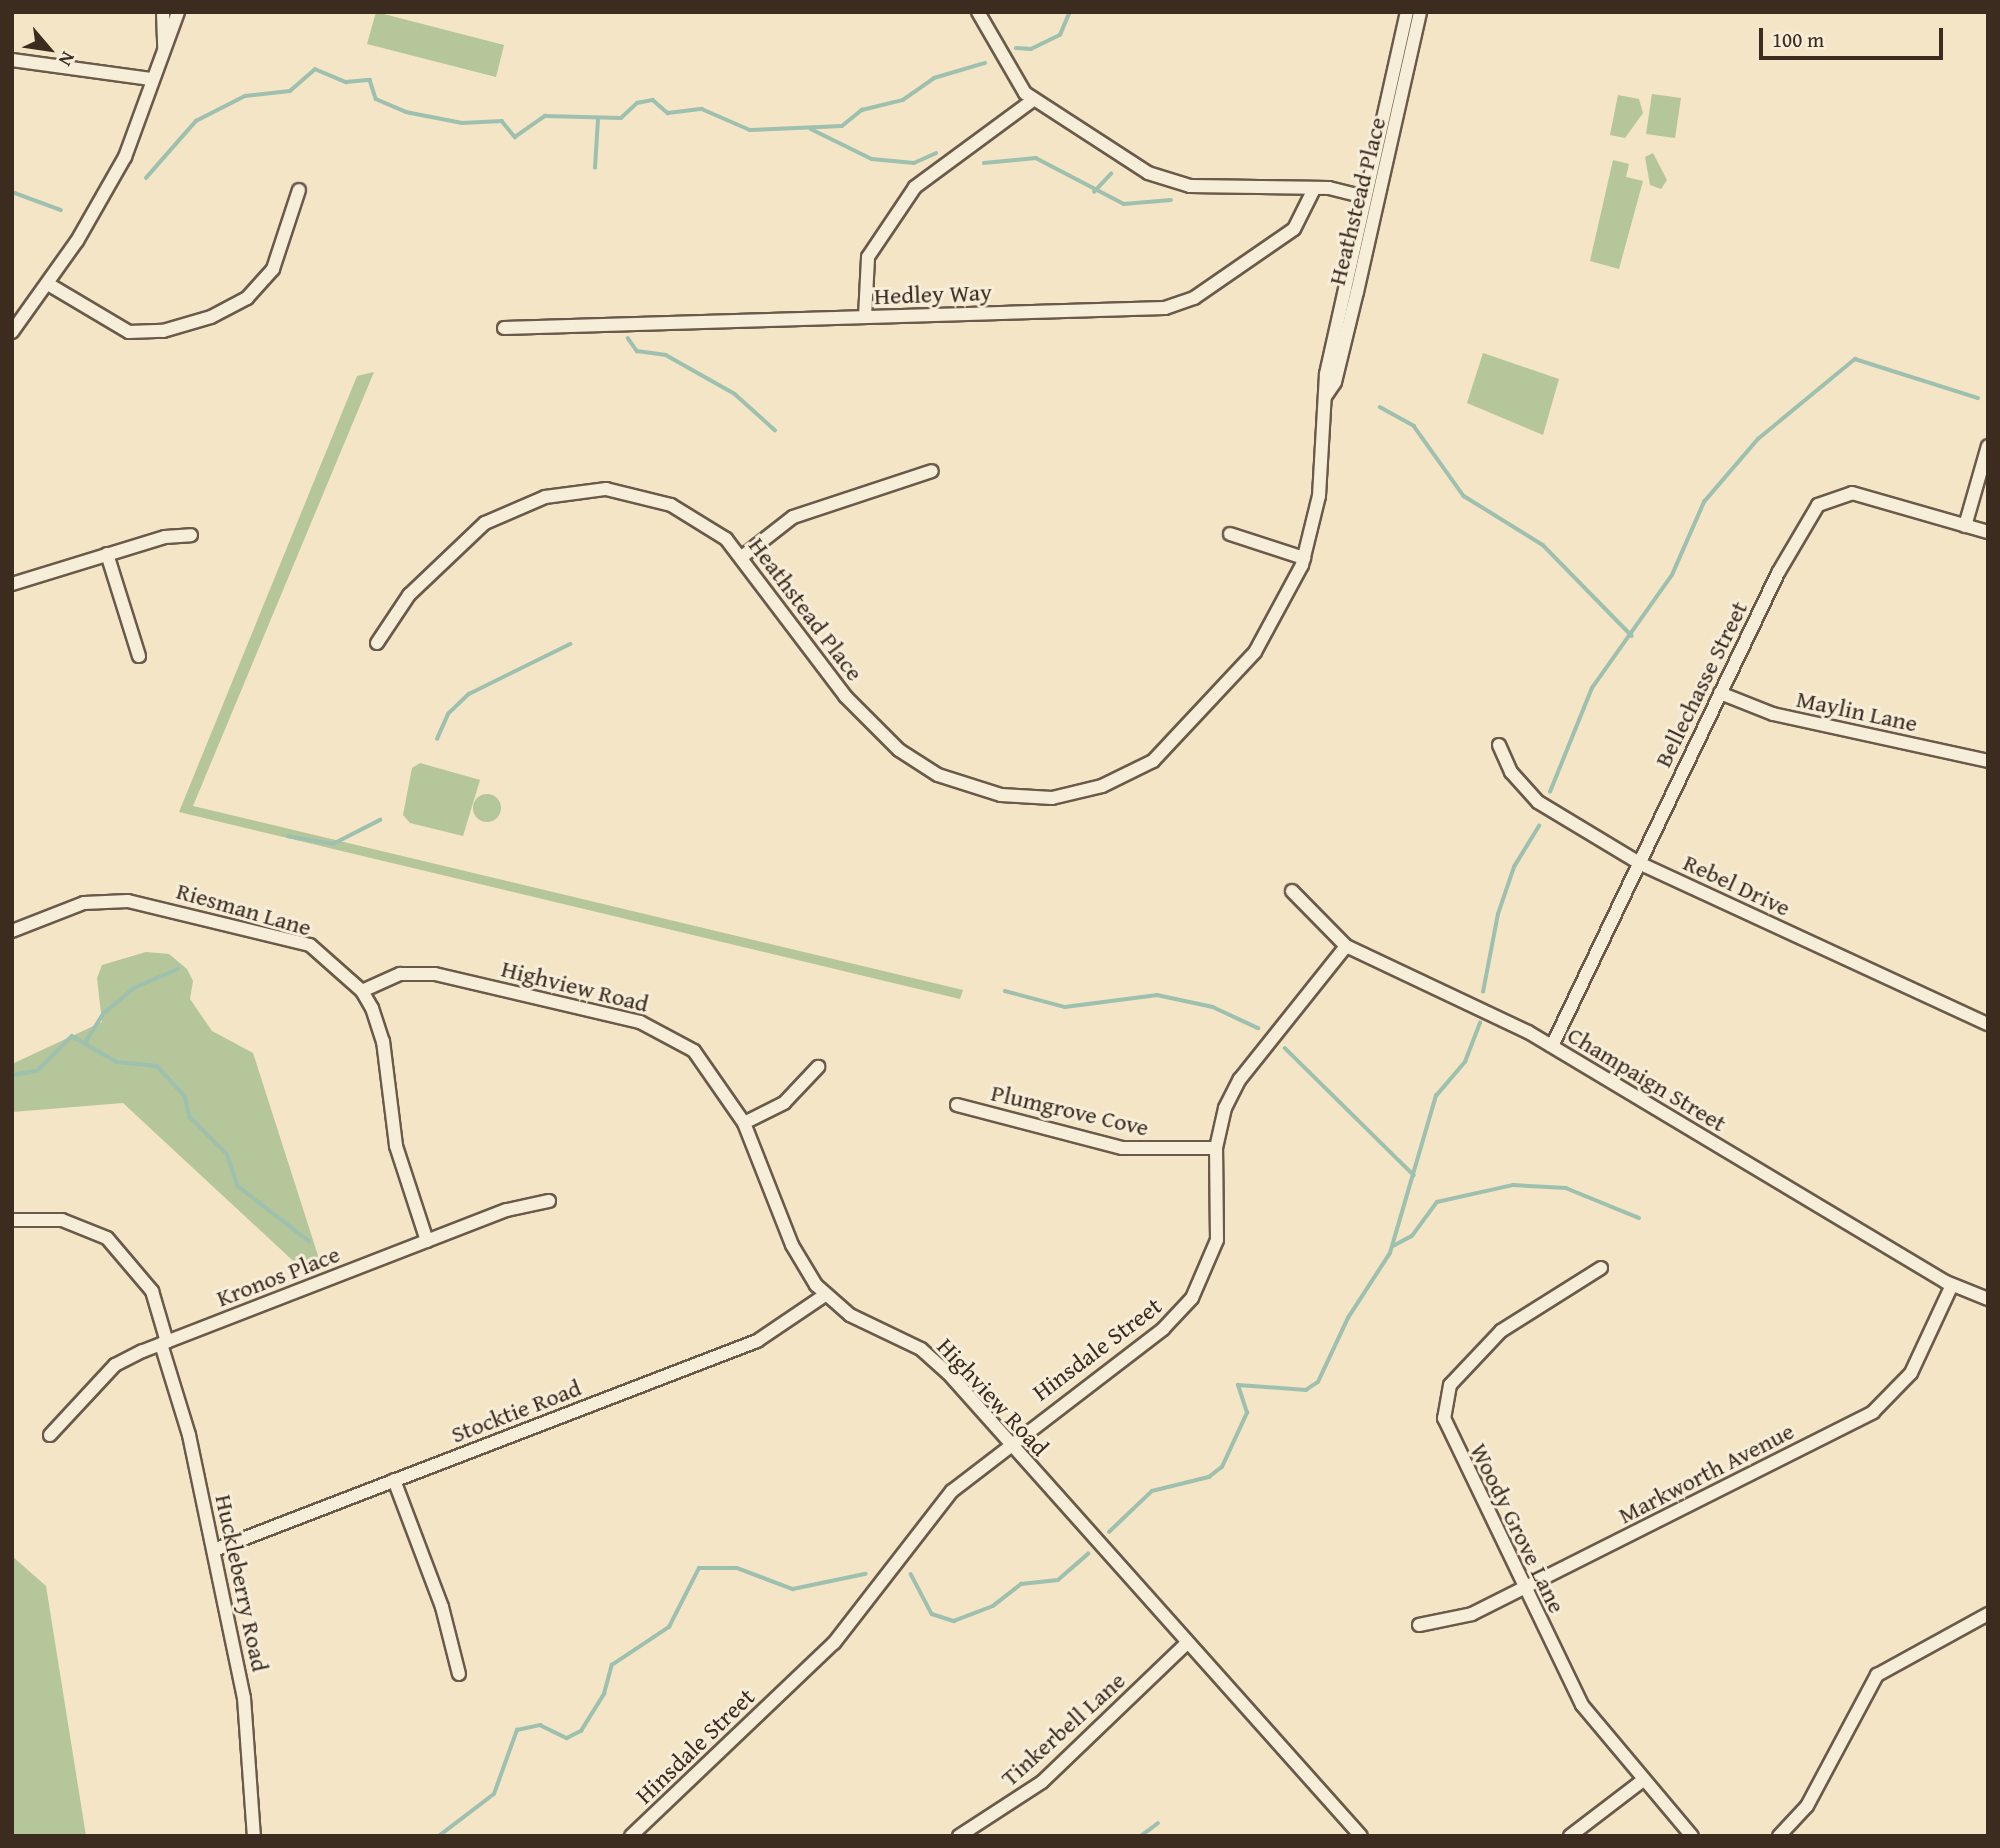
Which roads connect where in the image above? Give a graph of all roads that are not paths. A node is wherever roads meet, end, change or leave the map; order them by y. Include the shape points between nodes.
1 (163, 12) edge
2 (178, 12) edge
3 (978, 12) edge
4 (1407, 12) edge
5 (1420, 12) edge
6 (164, 47) junction
7 (12, 60) edge
8 (151, 79) junction
9 (1033, 100) junction
10 (1314, 189) junction
11 (299, 190) dead end
12 (1362, 196) junction
13 (48, 284) junction
14 (865, 317) junction
15 (504, 328) dead end
16 (12, 331) edge
17 (1325, 397) junction
18 (1988, 446) edge
19 (932, 471) dead end
20 (1965, 526) junction
21 (1988, 532) edge
22 (1230, 534) dead end
23 (191, 535) dead end
24 (107, 554) junction
25 (743, 556) junction
26 (1304, 558) junction
27 (12, 584) edge
28 (377, 643) dead end
29 (139, 656) dead end
30 (1720, 694) junction
31 (1499, 745) dead end
32 (1988, 761) edge
33 (1639, 863) junction
34 (1292, 891) dead end
35 (12, 931) edge
36 (1346, 946) junction
37 (362, 991) junction
38 (1988, 1024) edge
39 (1552, 1046) junction
40 (818, 1067) dead end
41 (957, 1105) dead end
42 (744, 1123) junction
43 (1216, 1148) junction
44 (549, 1201) dead end
45 (12, 1220) edge
46 (427, 1241) junction
47 (1601, 1268) dead end
48 (1952, 1285) junction
49 (825, 1295) junction
50 (1988, 1299) edge
51 (164, 1343) junction
52 (50, 1435) dead end
53 (1009, 1443) junction
54 (394, 1480) junction
55 (214, 1550) junction
56 (1523, 1588) junction
57 (1988, 1614) edge
58 (1419, 1625) dead end
59 (1187, 1643) junction
60 (459, 1674) dead end
61 (1642, 1781) junction
62 (254, 1836) edge
63 (631, 1836) edge
64 (959, 1836) edge
65 (1361, 1836) edge
66 (1570, 1836) edge
67 (1692, 1836) edge
68 (1779, 1836) edge

1 - 6 street
2 - 6 street
3 - 9 street
4 - 12 street, Heathstead Place
5 - 17 street, Heathstead Place via 1335,382
6 - 8 street
7 - 8 street
8 - 13 street via 125,157
9 - 10 street via 1169,181
9 - 14 street via 915,187 868,257
10 - 12 street
10 - 14 street, Hedley Way via 1294,229 1178,306
11 - 13 street via 273,269 247,298 211,317 163,331 129,332
12 - 17 street, Heathstead Place
13 - 16 street
14 - 15 street, Hedley Way
17 - 26 street, Heathstead Place via 1319,496
18 - 20 street
19 - 25 street via 793,517
20 - 21 street, Bellechasse Street
20 - 30 street, Bellechasse Street via 1852,493 1823,501 1778,573
22 - 26 street
23 - 24 street
24 - 27 street
24 - 29 street
25 - 26 street, Heathstead Place via 816,663 899,750 955,782 1026,799 1102,786 1166,752 1255,652
25 - 28 street, Heathstead Place via 712,528 671,505 606,489 570,491 511,508 458,545 409,595
30 - 32 street, Maylin Lane via 1773,714
30 - 33 street, Bellechasse Street
31 - 33 street, Rebel Drive via 1511,772 1538,802
33 - 38 street, Rebel Drive
33 - 39 street, Bellechasse Street
34 - 36 street, Champaign Street
35 - 37 street, Riesman Lane via 84,903 128,901 310,946
36 - 39 street, Champaign Street
36 - 43 street, Hinsdale Street via 1234,1088
37 - 42 street, Highview Road via 400,974 435,974 640,1022 694,1051
37 - 46 street, Riesman Lane via 383,1041 396,1146
39 - 48 street, Champaign Street
40 - 42 street via 785,1103
41 - 43 street, Plumgrove Cove via 1122,1148
42 - 49 street, Highview Road via 792,1245
43 - 53 street, Hinsdale Street via 1217,1240 1192,1298 1163,1329
44 - 46 street, Kronos Place
45 - 51 street, Huckleberry Road via 62,1220 107,1238 152,1291
46 - 51 street, Kronos Place
47 - 56 street, Woody Grove Lane via 1508,1325 1471,1360 1445,1398 1447,1431
48 - 50 street, Champaign Street
48 - 56 street, Markworth Avenue via 1911,1373 1873,1412
49 - 53 street, Highview Road via 930,1356
49 - 54 street, Stocktie Road via 757,1341
51 - 52 street, Kronos Place via 116,1365
51 - 55 street, Huckleberry Road
53 - 59 street, Highview Road
53 - 63 street, Hinsdale Street via 928,1517 834,1643
54 - 55 street, Stocktie Road
54 - 60 street via 442,1607
55 - 62 street, Huckleberry Road via 248,1721
56 - 58 street, Markworth Avenue via 1449,1623
56 - 61 street, Woody Grove Lane via 1582,1705
57 - 68 street via 1877,1675 1807,1806
59 - 64 street, Tinkerbell Lane via 1042,1782
59 - 65 street, Highview Road
61 - 66 street
61 - 67 street, Woody Grove Lane

